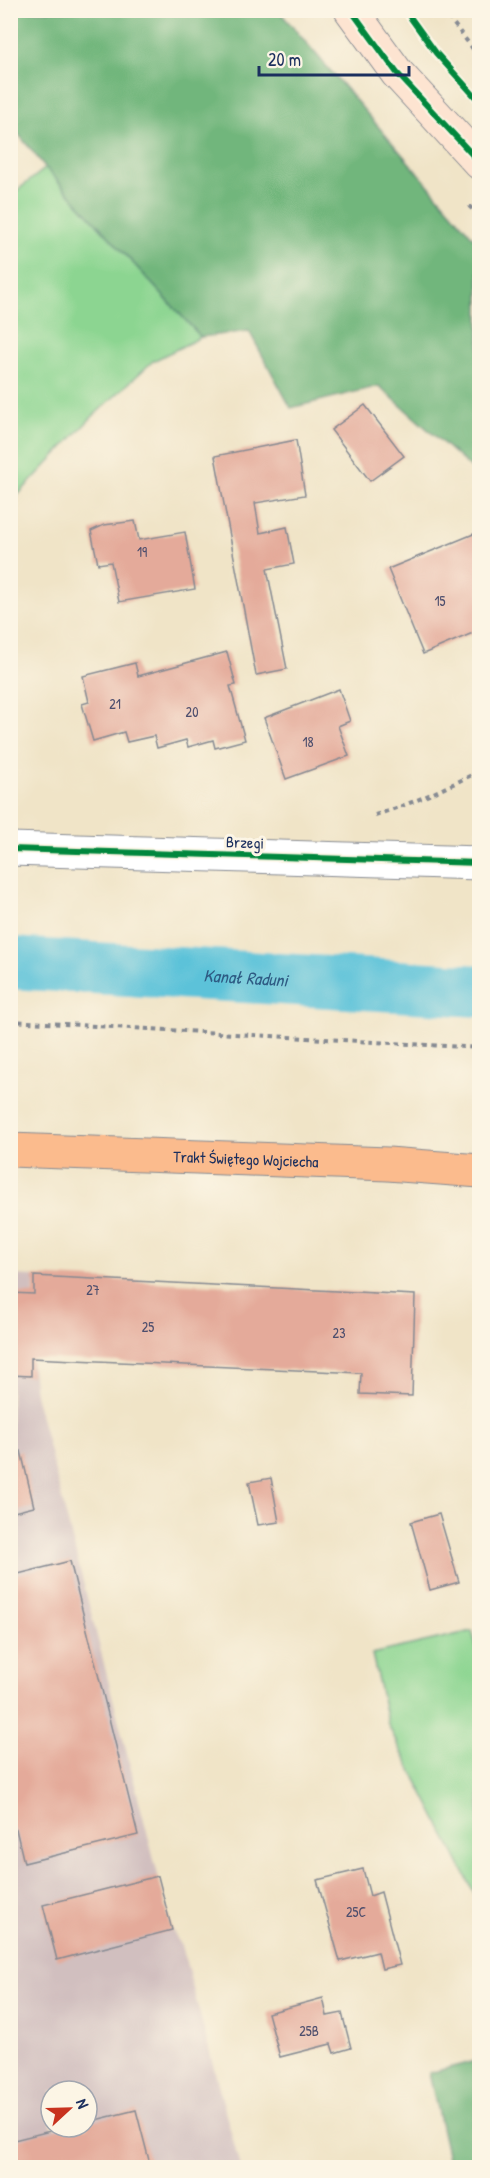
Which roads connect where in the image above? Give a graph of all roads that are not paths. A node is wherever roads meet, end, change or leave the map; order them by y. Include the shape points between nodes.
1 (351, 10) edge
2 (480, 163) edge
3 (10, 849) edge
4 (480, 863) edge
5 (10, 1150) edge
6 (480, 1171) edge

1 - 2 street via 397,73
3 - 4 street, Brzegi
5 - 6 main road, Trakt Świętego Wojciecha

